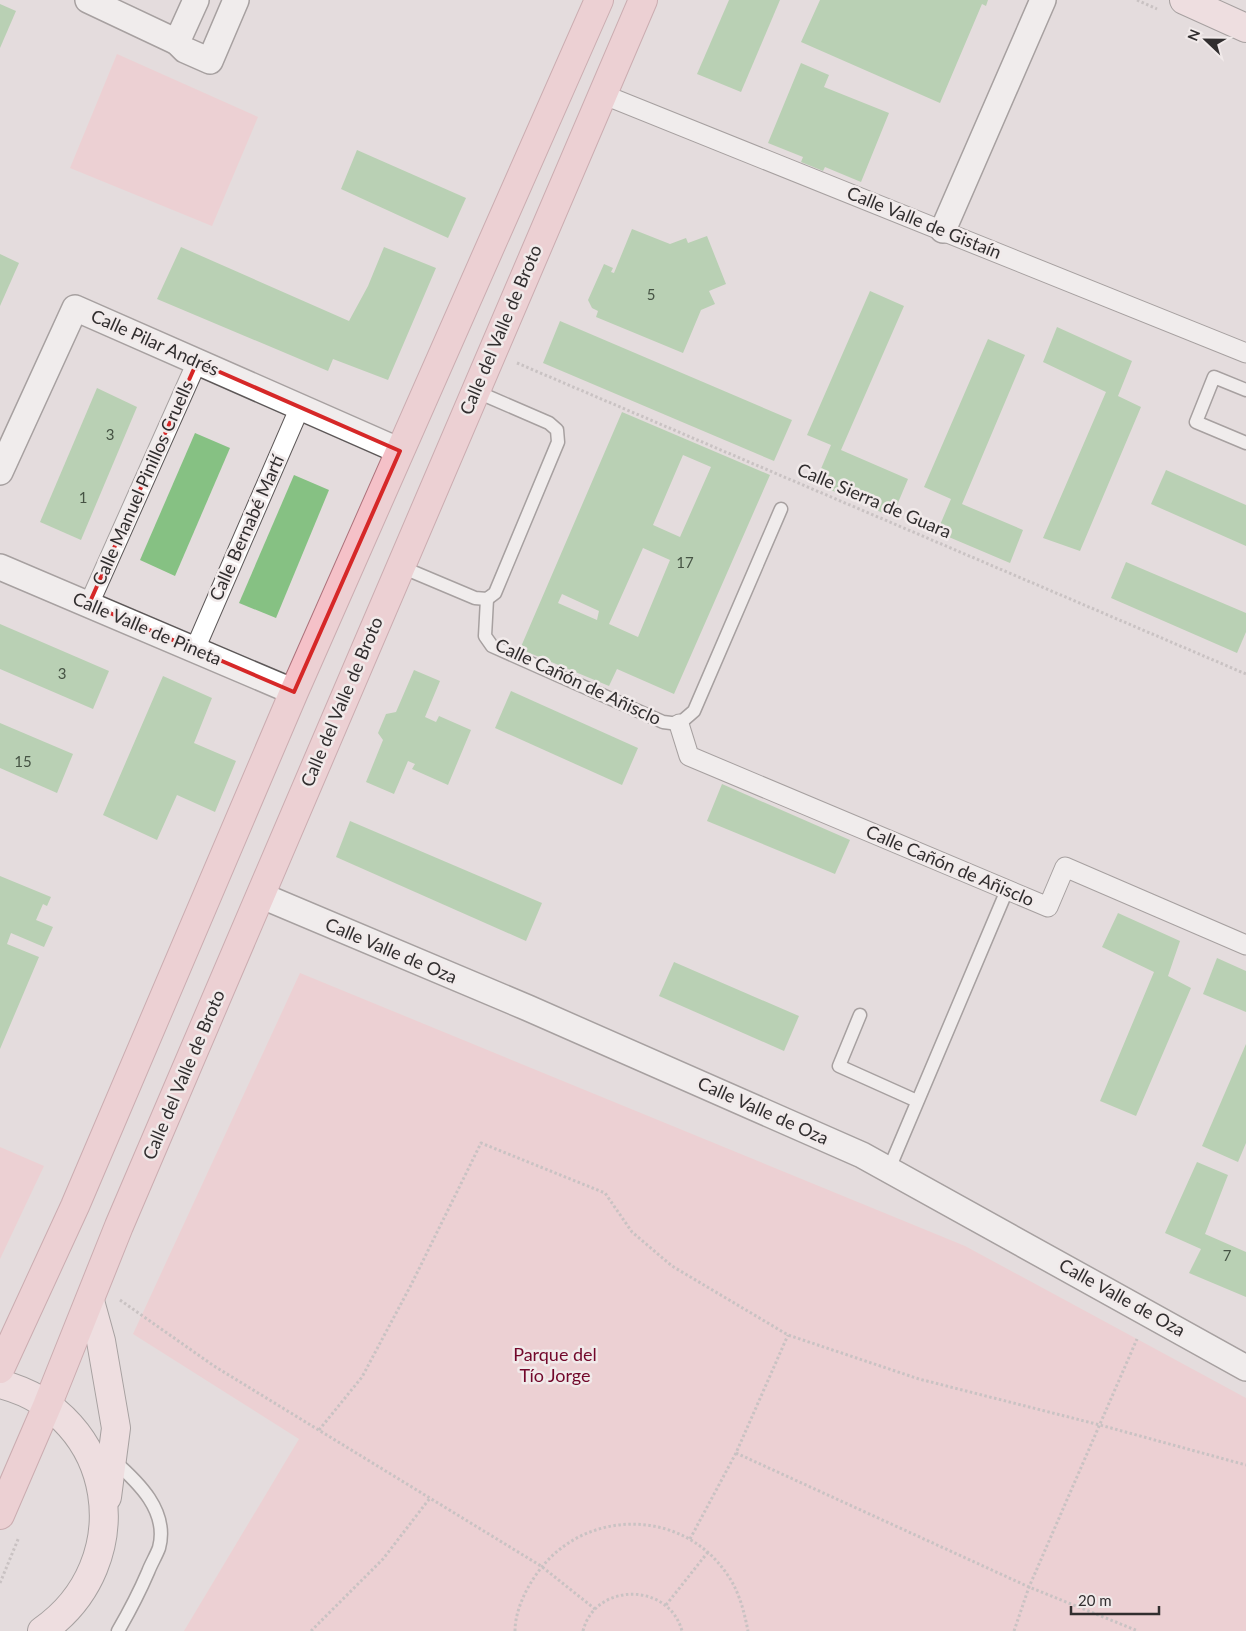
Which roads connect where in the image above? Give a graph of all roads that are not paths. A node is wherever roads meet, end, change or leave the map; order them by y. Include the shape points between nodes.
1 (88, 0) edge
2 (196, 0) edge
3 (236, 0) edge
4 (599, 0) edge
5 (643, 0) edge
6 (1043, 0) edge
7 (1184, 0) edge
8 (1246, 28) edge
9 (177, 42) junction
10 (602, 94) junction
11 (943, 230) junction
12 (1246, 353) edge
13 (197, 362) junction
14 (475, 390) junction
15 (1246, 390) edge
16 (300, 408) junction
17 (1246, 443) edge
18 (400, 452) junction
19 (0, 472) edge
20 (781, 509) dead end
21 (399, 566) junction
22 (0, 567) edge
23 (487, 600) junction
24 (89, 604) junction
25 (194, 650) junction
26 (294, 692) junction
27 (679, 724) junction
28 (1007, 890) junction
29 (260, 895) junction
30 (1246, 945) edge
31 (860, 1015) dead end
32 (917, 1101) junction
33 (889, 1169) junction
34 (90, 1301) junction
35 (1246, 1368) edge
36 (0, 1369) edge
37 (0, 1384) edge
38 (47, 1406) junction
39 (84, 1443) junction
40 (114, 1461) junction
41 (105, 1506) junction
42 (0, 1515) edge
43 (42, 1631) edge
44 (118, 1631) edge

1 - 9 street
2 - 9 street
3 - 9 street via 210,61 185,50
4 - 18 main road
5 - 10 main road, Calle del Valle de Broto
6 - 11 street
7 - 8 main road
10 - 11 street, Calle Valle de Gistaín
10 - 14 main road, Calle del Valle de Broto
11 - 12 street, Calle Valle de Gistaín
13 - 16 street, Calle Pilar Andrés
13 - 19 street, Calle Pilar Andrés via 75,308
13 - 24 street, Calle Manuel Pinillos Cruells
14 - 21 main road, Calle del Valle de Broto
14 - 23 lane via 549,423 557,430 558,442 495,593
15 - 17 lane via 1214,377 1196,422
16 - 18 street, Calle Pilar Andrés
16 - 25 street, Calle Bernabé Martí
18 - 26 main road
20 - 27 lane, Calle Cañón de Añisclo via 694,711
21 - 23 lane
21 - 29 main road, Calle del Valle de Broto
22 - 24 street, Calle Valle de Pineta
23 - 27 lane, Calle Cañón de Añisclo via 485,636 492,646 662,722
24 - 25 street, Calle Valle de Pineta
25 - 26 street, Calle Valle de Pineta
26 - 36 main road via 75,1206
27 - 28 street, Calle Cañón de Añisclo via 689,756
28 - 30 street, Calle Cañón de Añisclo via 1048,907 1064,867
28 - 32 lane
29 - 33 street, Calle Valle de Oza via 562,1023
29 - 34 main road, Calle del Valle de Broto
31 - 32 lane via 838,1066
32 - 33 lane
33 - 35 street, Calle Valle de Oza
34 - 38 main road, Calle del Valle de Broto
34 - 40 main road via 101,1341 116,1428
37 - 38 main road via 25,1392
38 - 39 main road
38 - 42 main road, Calle del Valle de Broto
39 - 40 lane
39 - 41 main road via 101,1484
40 - 41 main road
40 - 44 lane via 151,1501 161,1529 159,1547
41 - 43 main road via 102,1543 90,1578 69,1609

